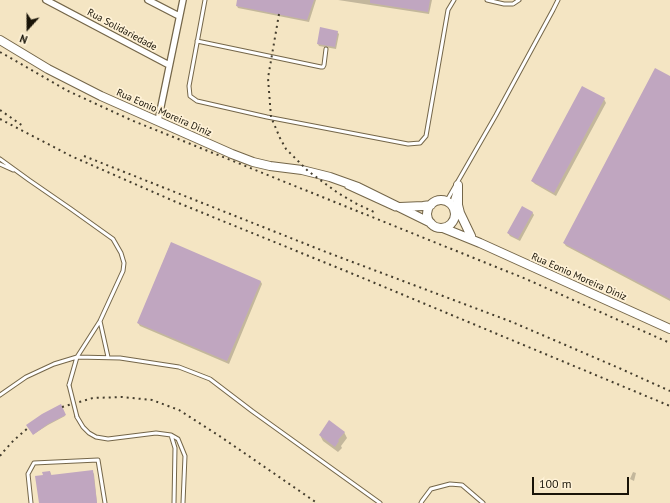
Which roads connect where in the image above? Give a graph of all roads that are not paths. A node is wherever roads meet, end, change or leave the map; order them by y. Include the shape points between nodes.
1 (46, 0) edge
2 (148, 0) edge
3 (183, 0) edge
4 (205, 0) edge
5 (454, 0) edge
6 (487, 0) edge
7 (519, 0) edge
8 (558, 0) edge
9 (179, 16) junction
10 (0, 40) edge
11 (197, 40) junction
12 (326, 49) dead end
13 (169, 65) junction
14 (158, 121) junction
15 (0, 158) edge
16 (0, 164) edge
17 (19, 173) junction
18 (462, 173) junction
19 (330, 177) junction
20 (458, 185) junction
21 (448, 203) junction
22 (431, 205) junction
23 (399, 207) junction
24 (455, 215) junction
25 (436, 226) junction
26 (471, 236) junction
27 (480, 243) junction
28 (100, 321) junction
29 (670, 329) edge
30 (77, 357) junction
31 (108, 358) junction
32 (0, 395) edge
33 (171, 435) junction
34 (379, 502) edge
35 (421, 502) edge
36 (31, 503) edge
37 (105, 503) edge
38 (174, 503) edge
39 (183, 503) edge
40 (384, 503) edge
41 (416, 503) edge
42 (483, 503) edge

1 - 13 street, Rua Solidariedade
2 - 9 street
3 - 9 street
4 - 11 lane
5 - 11 lane via 448,10 426,136 420,143 408,144 197,102 190,96 189,86
6 - 7 lane via 513,4
8 - 18 lane
9 - 13 street
10 - 14 main road, Rua Eonio Moreira Diniz via 81,86
11 - 12 lane via 321,67 324,65
13 - 14 street
14 - 19 main road, Rua Eonio Moreira Diniz via 253,162
15 - 17 lane
16 - 17 lane
17 - 28 lane via 113,239 121,253 124,263 122,271
18 - 20 lane
18 - 21 lane
19 - 23 main road, Rua Eonio Moreira Diniz
19 - 25 lane, Rua Eonio Moreira Diniz via 355,191
20 - 21 lane
20 - 26 main road via 460,213
21 - 22 main road via 441,201
21 - 24 main road via 454,209
22 - 23 main road, Rua Eonio Moreira Diniz
22 - 25 main road via 428,217
23 - 25 main road, Rua Eonio Moreira Diniz
24 - 25 main road via 449,226
24 - 26 main road, Rua Eonio Moreira Diniz via 462,230
25 - 27 main road, Rua Eonio Moreira Diniz
26 - 27 main road, Rua Eonio Moreira Diniz
27 - 29 main road, Rua Eonio Moreira Diniz
28 - 30 lane
28 - 31 lane
30 - 31 lane
30 - 32 lane via 54,364
30 - 33 lane, bridge via 69,385 77,416 89,433 108,439 156,433
31 - 34 lane via 179,367 210,379
33 - 38 lane via 176,448
33 - 39 lane via 178,440 184,456
34 - 40 lane
35 - 41 lane
35 - 42 lane via 431,489 450,484 462,485
36 - 37 lane via 28,474 34,463 98,460

